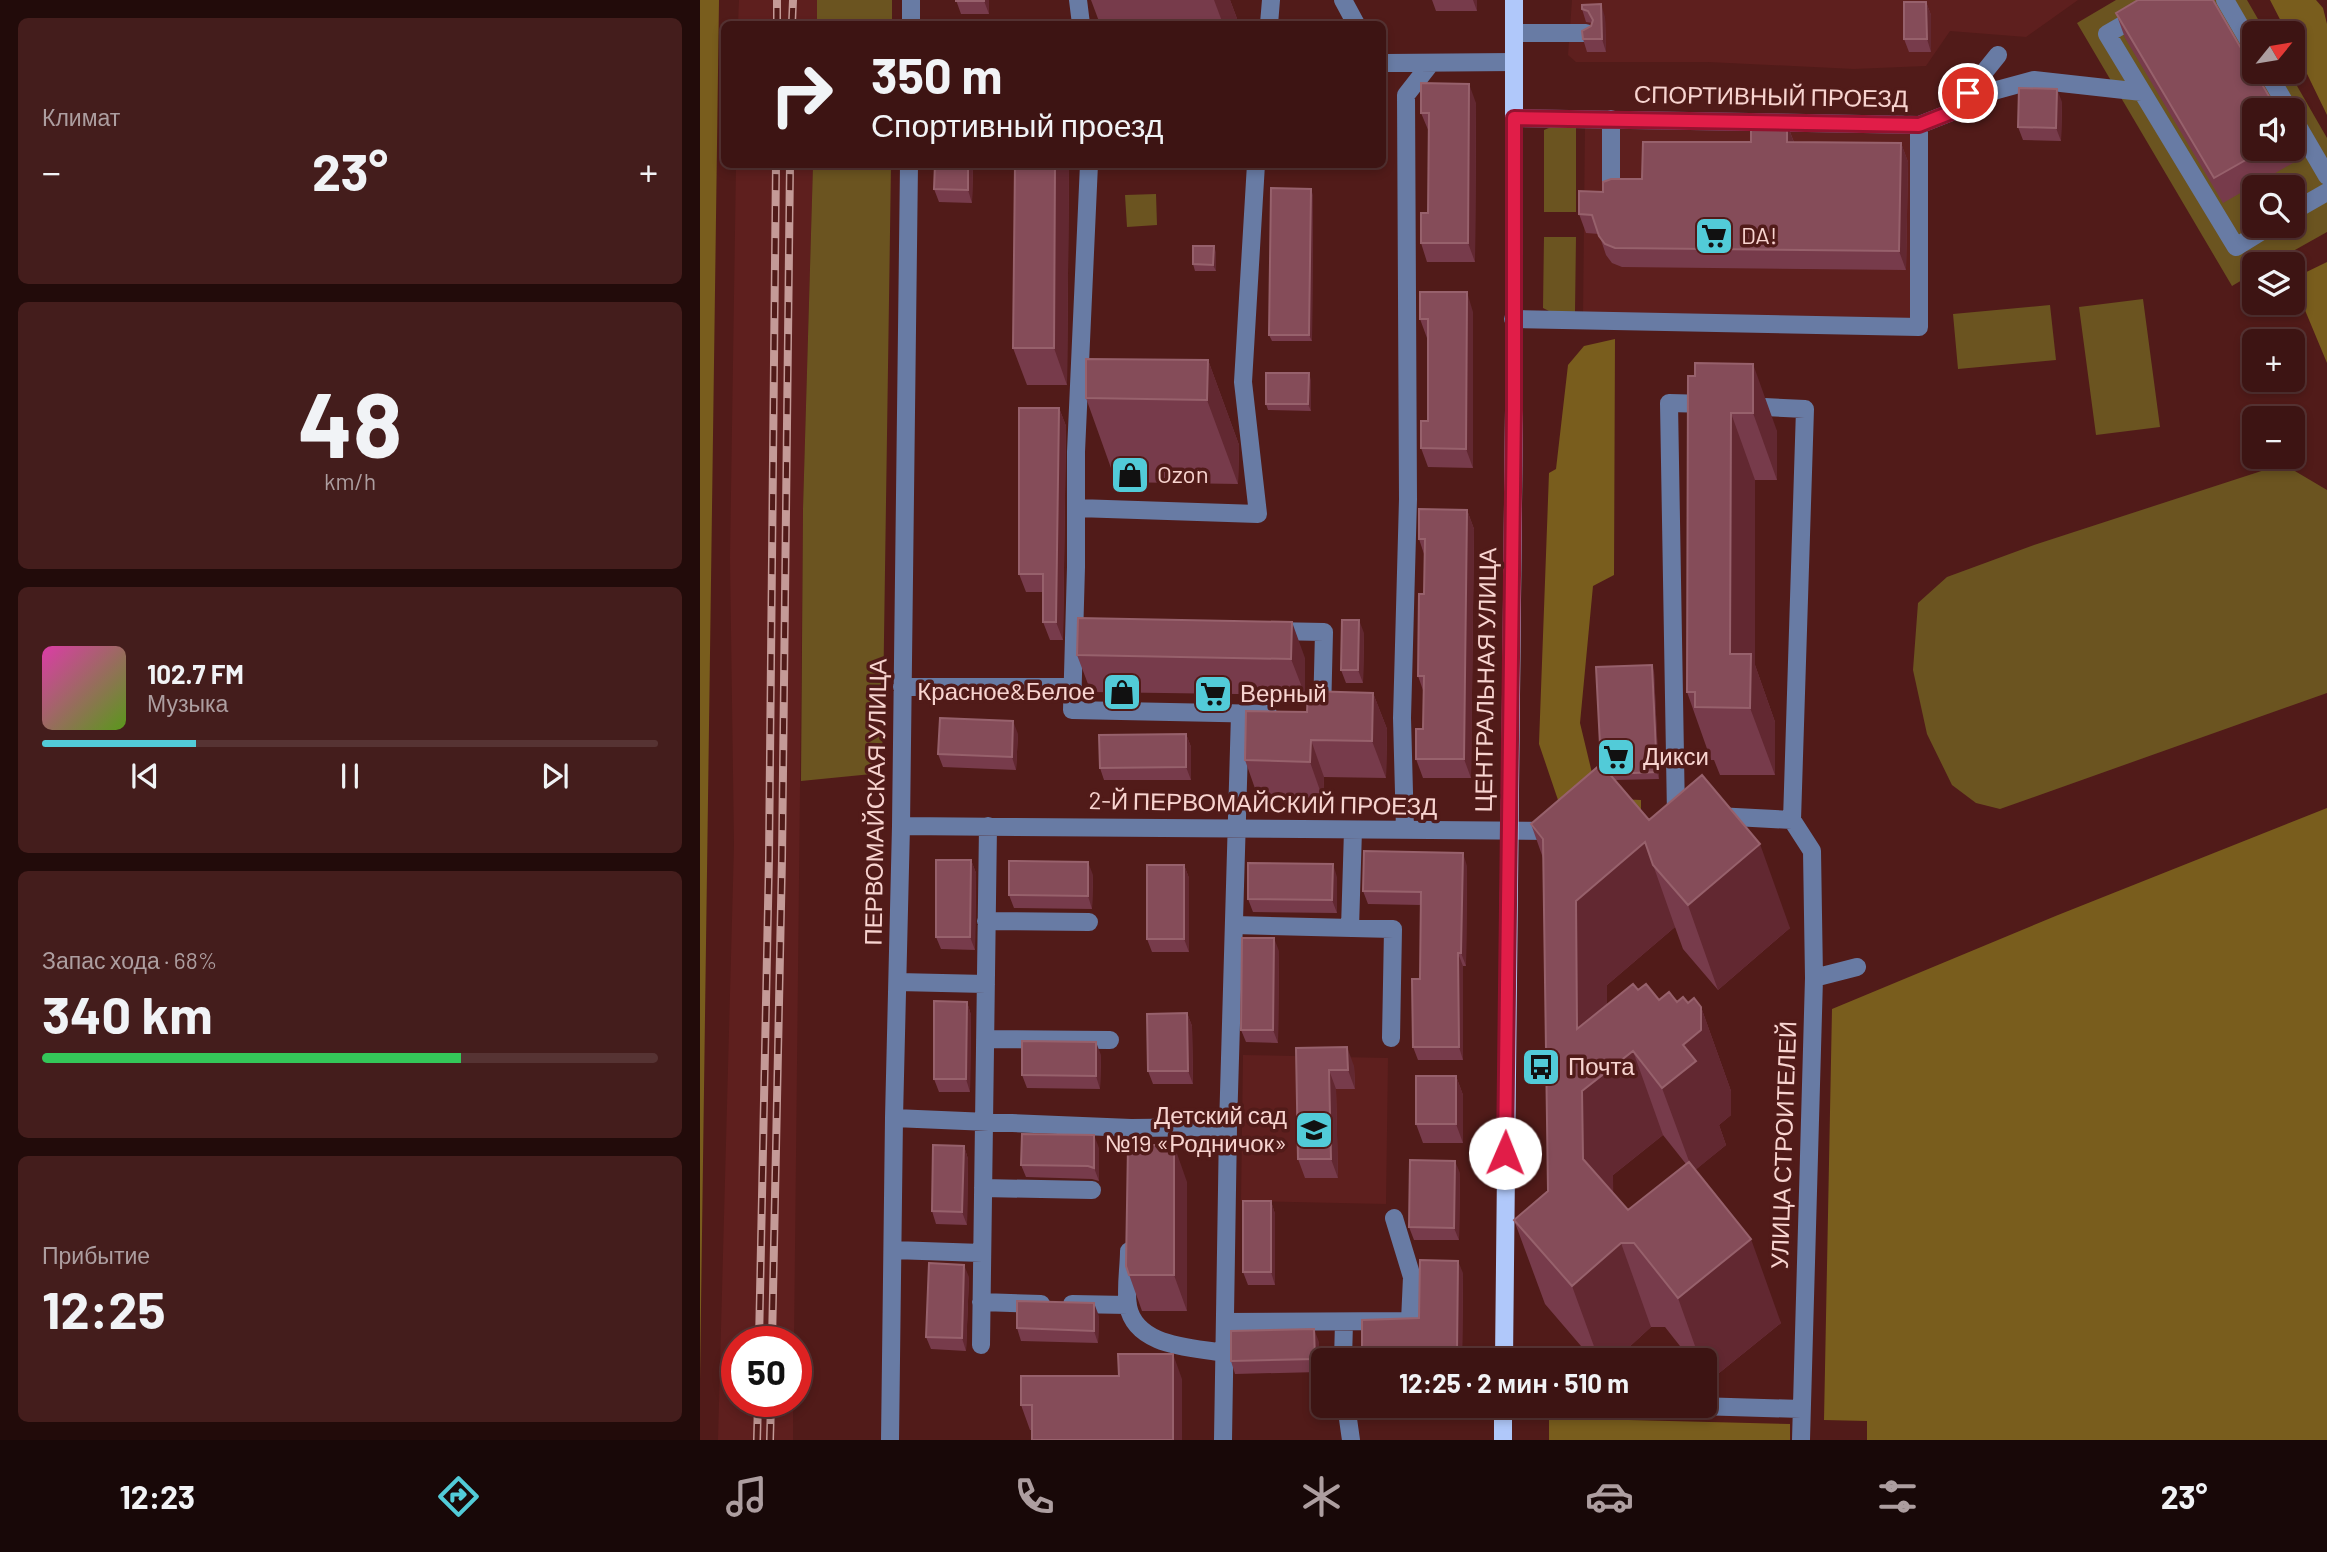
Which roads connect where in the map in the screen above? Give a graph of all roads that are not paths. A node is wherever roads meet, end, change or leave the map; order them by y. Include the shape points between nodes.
1 (911, 0) edge
2 (1078, 0) edge
3 (1271, 0) edge
4 (1343, 0) edge
5 (1514, 0) edge
6 (2166, 0) edge
7 (2225, 0) edge
8 (911, 21) edge
9 (1081, 21) edge
10 (1269, 21) edge
11 (1354, 21) edge
12 (2242, 29) edge
13 (1514, 33) junction
14 (1587, 33) edge
15 (1998, 55) dead end
16 (1514, 62) junction
17 (1386, 63) edge
18 (1431, 63) junction
19 (2142, 92) junction
20 (1952, 112) junction
21 (1514, 118) junction
22 (1611, 119) junction
23 (1919, 125) junction
24 (2305, 138) edge
25 (909, 168) edge
26 (1089, 168) edge
27 (1256, 168) edge
28 (2327, 176) edge
29 (1611, 190) edge
30 (2327, 192) edge
31 (2305, 205) edge
32 (2251, 238) edge
33 (1513, 319) junction
34 (1077, 508) junction
35 (1257, 631) edge
36 (902, 687) junction
37 (1072, 687) junction
38 (1240, 714) junction
39 (1281, 715) edge
40 (1309, 715) edge
41 (1792, 820) junction
42 (901, 825) junction
43 (988, 826) junction
44 (1238, 829) junction
45 (1353, 830) junction
46 (1405, 830) junction
47 (1509, 831) junction
48 (1568, 831) edge
49 (986, 921) junction
50 (1089, 922) dead end
51 (1234, 925) junction
52 (1350, 928) junction
53 (1857, 967) dead end
54 (1814, 978) junction
55 (898, 982) junction
56 (986, 984) junction
57 (1391, 1038) dead end
58 (985, 1039) junction
59 (1110, 1041) dead end
60 (894, 1118) junction
61 (984, 1121) junction
62 (1228, 1127) junction
63 (983, 1188) junction
64 (1092, 1190) dead end
65 (1394, 1218) dead end
66 (1129, 1237) edge
67 (893, 1250) junction
68 (982, 1254) junction
69 (981, 1303) junction
70 (1128, 1305) junction
71 (1225, 1322) junction
72 (1344, 1322) junction
73 (981, 1345) dead end
74 (1343, 1348) edge
75 (1504, 1348) edge
76 (1224, 1353) junction
77 (1717, 1407) edge
78 (1801, 1409) junction
79 (1348, 1418) edge
80 (1503, 1418) edge
81 (890, 1440) edge
82 (1223, 1440) edge
83 (1351, 1440) edge
84 (1503, 1440) edge
85 (1801, 1440) edge

1 - 8 street
2 - 9 street
3 - 10 street
4 - 11 street
5 - 13 main road, ЦЕНТРАЛЬНАЯ УЛИЦА
6 - 19 street via 2107,34
7 - 12 street
13 - 14 street
13 - 16 main road, ЦЕНТРАЛЬНАЯ УЛИЦА
15 - 20 street, СПОРТИВНЫЙ ПРОЕЗД
16 - 18 street
16 - 21 main road, ЦЕНТРАЛЬНАЯ УЛИЦА
17 - 18 street
18 - 46 street via 1406,95
19 - 20 street via 2034,80 1986,93
19 - 32 street via 2236,247
20 - 23 street, СПОРТИВНЫЙ ПРОЕЗД
21 - 22 street, СПОРТИВНЫЙ ПРОЕЗД
21 - 33 main road, ЦЕНТРАЛЬНАЯ УЛИЦА
22 - 23 street, СПОРТИВНЫЙ ПРОЕЗД
22 - 29 street
23 - 33 street via 1919,327
24 - 28 street
25 - 36 street, ПЕРВОМАЙСКАЯ УЛИЦА
26 - 34 street
27 - 34 street via 1243,382 1258,514
30 - 31 street
33 - 47 main road, ЦЕНТРАЛЬНАЯ УЛИЦА
34 - 37 street via 1082,626
35 - 40 street via 1324,632 1322,715
36 - 37 street
36 - 42 street, ПЕРВОМАЙСКАЯ УЛИЦА
37 - 38 street via 1072,710
38 - 39 street
38 - 44 street
41 - 41 street via 1805,409 1669,403 1683,817
41 - 54 street, УЛИЦА СТРОИТЕЛЕЙ via 1812,851
42 - 43 street, 2-Й ПЕРВОМАЙСКИЙ ПРОЕЗД
42 - 55 street, ПЕРВОМАЙСКАЯ УЛИЦА
43 - 44 street, 2-Й ПЕРВОМАЙСКИЙ ПРОЕЗД
43 - 49 street
44 - 45 street, 2-Й ПЕРВОМАЙСКИЙ ПРОЕЗД
44 - 51 street
45 - 46 street, 2-Й ПЕРВОМАЙСКИЙ ПРОЕЗД
45 - 52 street
46 - 47 street, 2-Й ПЕРВОМАЙСКИЙ ПРОЕЗД
47 - 48 street, 2-Й ПЕРВОМАЙСКИЙ ПРОЕЗД
47 - 75 main road, ЦЕНТРАЛЬНАЯ УЛИЦА
49 - 50 street
49 - 56 street
51 - 52 street
51 - 62 street
52 - 57 street via 1393,929
53 - 54 street
54 - 78 street, УЛИЦА СТРОИТЕЛЕЙ
55 - 56 street
55 - 60 street, ПЕРВОМАЙСКАЯ УЛИЦА
56 - 58 street
58 - 59 street
58 - 61 street
60 - 61 street
60 - 67 street, ПЕРВОМАЙСКАЯ УЛИЦА
61 - 62 street via 1131,1135
61 - 63 street
62 - 71 street
63 - 64 street
63 - 68 street
65 - 72 street via 1412,1277 1410,1321
66 - 70 street
67 - 68 street
67 - 81 street, ПЕРВОМАЙСКАЯ УЛИЦА
68 - 69 street
69 - 70 street
69 - 73 street
70 - 76 street via 1135,1324 1149,1335 1163,1342
71 - 72 street
71 - 76 street
72 - 74 street
76 - 82 street
77 - 78 street
78 - 85 street, УЛИЦА СТРОИТЕЛЕЙ
79 - 83 street
80 - 84 main road

